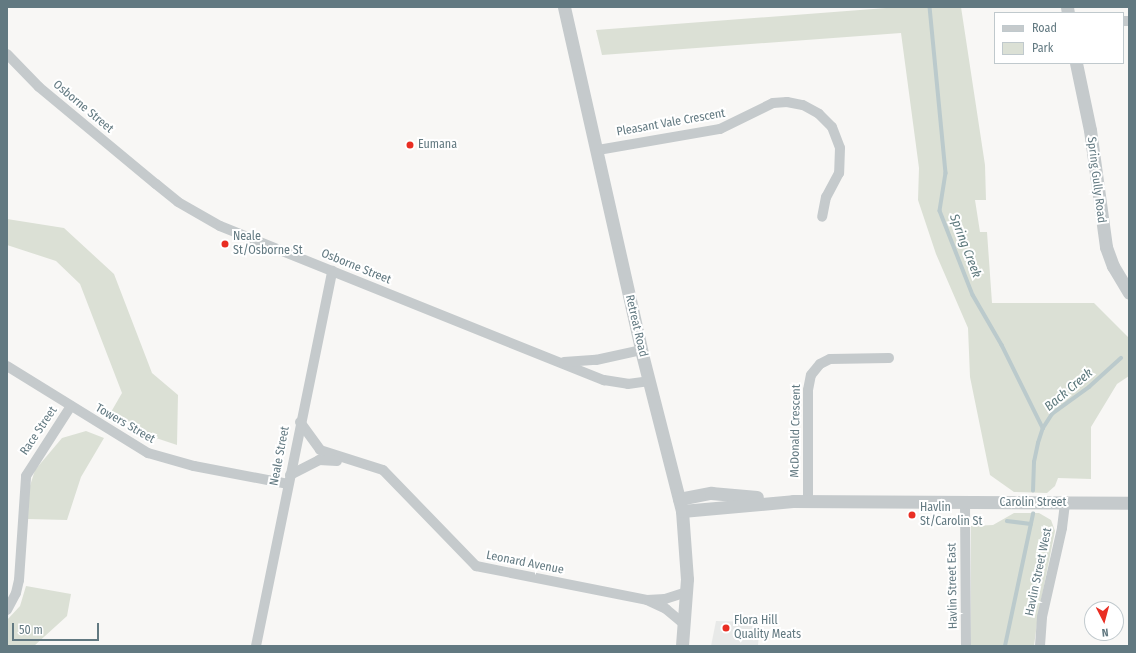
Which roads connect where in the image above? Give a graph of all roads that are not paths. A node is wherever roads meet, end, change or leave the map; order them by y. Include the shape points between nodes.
1 (564, 7) edge
2 (7, 54) edge
3 (1076, 64) edge
4 (598, 150) junction
5 (822, 217) dead end
6 (332, 271) junction
7 (1129, 293) edge
8 (641, 350) junction
9 (889, 358) dead end
10 (560, 362) junction
11 (7, 366) edge
12 (649, 381) junction
13 (71, 406) junction
14 (300, 422) junction
15 (343, 459) junction
16 (289, 480) junction
17 (808, 501) junction
18 (965, 502) junction
19 (1065, 503) junction
20 (1129, 503) edge
21 (680, 505) junction
22 (686, 592) junction
23 (647, 600) junction
24 (7, 610) edge
25 (684, 624) junction
26 (256, 646) edge
27 (682, 646) edge
28 (966, 646) edge
29 (1040, 646) edge

1 - 4 street, Retreat Road
2 - 6 street, Osborne Street via 39,87 178,202 220,226
3 - 7 street, Spring Gully Road via 1090,130 1104,236 1111,262
4 - 5 street, Pleasant Vale Crescent via 720,129 773,103 803,105 820,114 829,124 840,148 839,173 826,197
4 - 8 street, Retreat Road
6 - 10 street, Osborne Street
6 - 14 street, Neale Street
8 - 10 street, Osborne Street via 596,360
8 - 12 street, Retreat Road
9 - 17 street, McDonald Crescent via 830,359 820,364 811,375 808,390
10 - 12 street, Osborne Street via 616,384
11 - 13 street, Towers Street
12 - 21 street, Retreat Road
13 - 16 street, Towers Street via 137,448 160,458
13 - 24 street, Race Street via 26,476 22,499 21,565 16,593
14 - 15 street, Leonard Avenue via 318,449
14 - 16 street, Neale Street
15 - 16 street, Leonard Avenue via 319,460
15 - 23 street, Leonard Avenue via 383,470 476,566
16 - 26 street, Neale Street
17 - 18 street, Carolin Street
17 - 21 street, Carolin Street
18 - 19 street, Carolin Street
18 - 28 street, Havlin Street East
19 - 20 street, Carolin Street
19 - 29 street, Havlin Street West via 1062,528 1042,617
21 - 22 street, Retreat Road via 687,554
22 - 23 street, Leonard Avenue via 665,599
22 - 25 street, Retreat Road
23 - 25 street, Leonard Avenue via 666,609
25 - 27 street, Retreat Road

